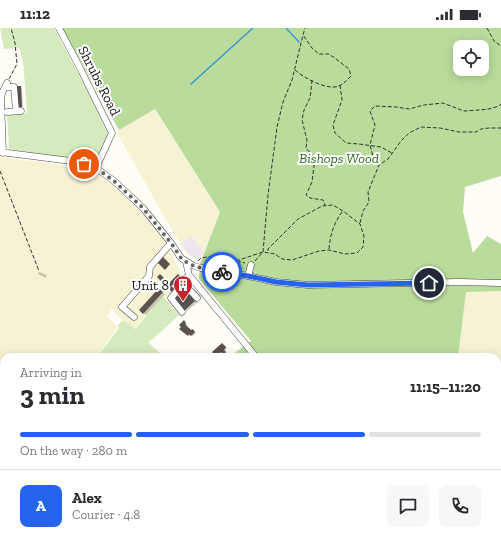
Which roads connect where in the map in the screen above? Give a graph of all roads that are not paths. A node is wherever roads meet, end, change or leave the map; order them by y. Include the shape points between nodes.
1 (59, 28) edge
2 (7, 112) dead end
3 (1, 153) edge
4 (96, 168) junction
5 (171, 243) junction
6 (186, 262) junction
7 (251, 265) road end
8 (190, 275) junction
9 (248, 276) junction
10 (183, 283) junction
11 (501, 283) edge
12 (197, 298) dead end
13 (182, 312) dead end
14 (134, 317) dead end
15 (253, 353) edge

1 - 4 street, Shrubs Road via 112,133
2 - 3 street via 18,111 14,87 6,85 1,101
3 - 4 street via 71,161
4 - 5 street via 143,208
5 - 6 street
5 - 14 street via 150,267 149,276 122,307
6 - 8 street
6 - 9 street
7 - 9 street
8 - 10 street
8 - 15 street
9 - 11 street via 308,285
10 - 12 street
10 - 13 street via 171,298

